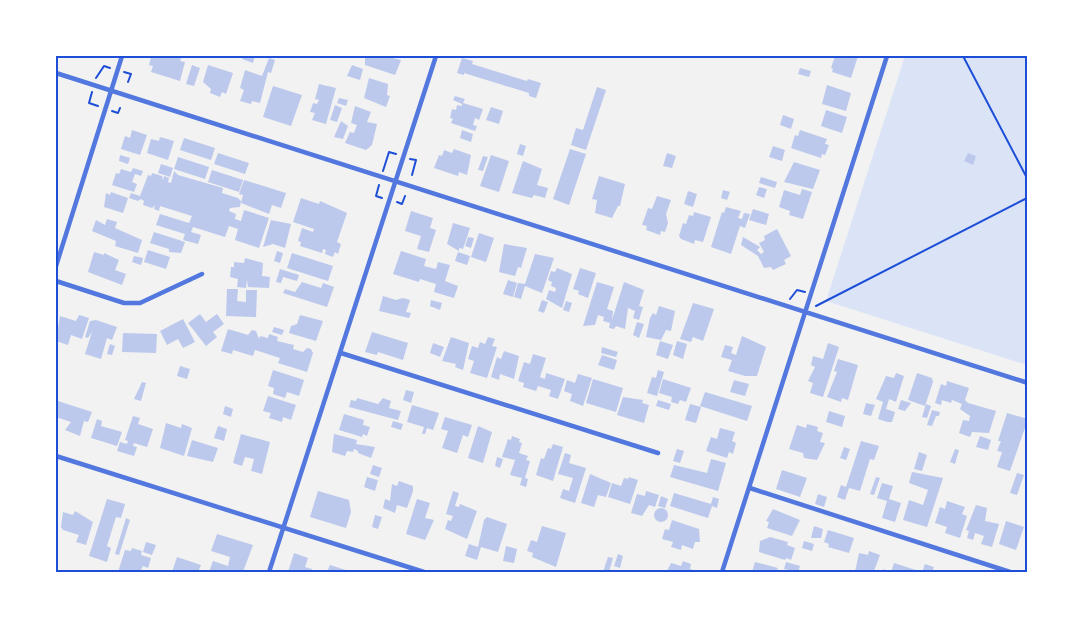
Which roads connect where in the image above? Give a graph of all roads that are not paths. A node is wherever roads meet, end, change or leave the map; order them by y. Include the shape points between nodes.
1 (122, 56) edge
2 (436, 56) edge
3 (887, 56) edge
4 (56, 73) edge
5 (111, 90) junction
6 (396, 182) junction
7 (56, 266) edge
8 (202, 274) dead end
9 (56, 281) edge
10 (806, 312) junction
11 (341, 353) junction
12 (1028, 383) edge
13 (658, 453) dead end
14 (56, 456) edge
15 (750, 488) junction
16 (284, 527) junction
17 (269, 573) edge
18 (424, 573) edge
19 (722, 573) edge
20 (1010, 573) edge

1 - 5 street
2 - 6 street
3 - 10 street
4 - 5 street
5 - 6 street
5 - 7 street
6 - 10 street
6 - 11 street
8 - 9 street via 140,303 124,303
10 - 12 street
10 - 15 street
11 - 13 street
11 - 16 street
14 - 16 street
15 - 19 street
15 - 20 street
16 - 17 street
16 - 18 street

